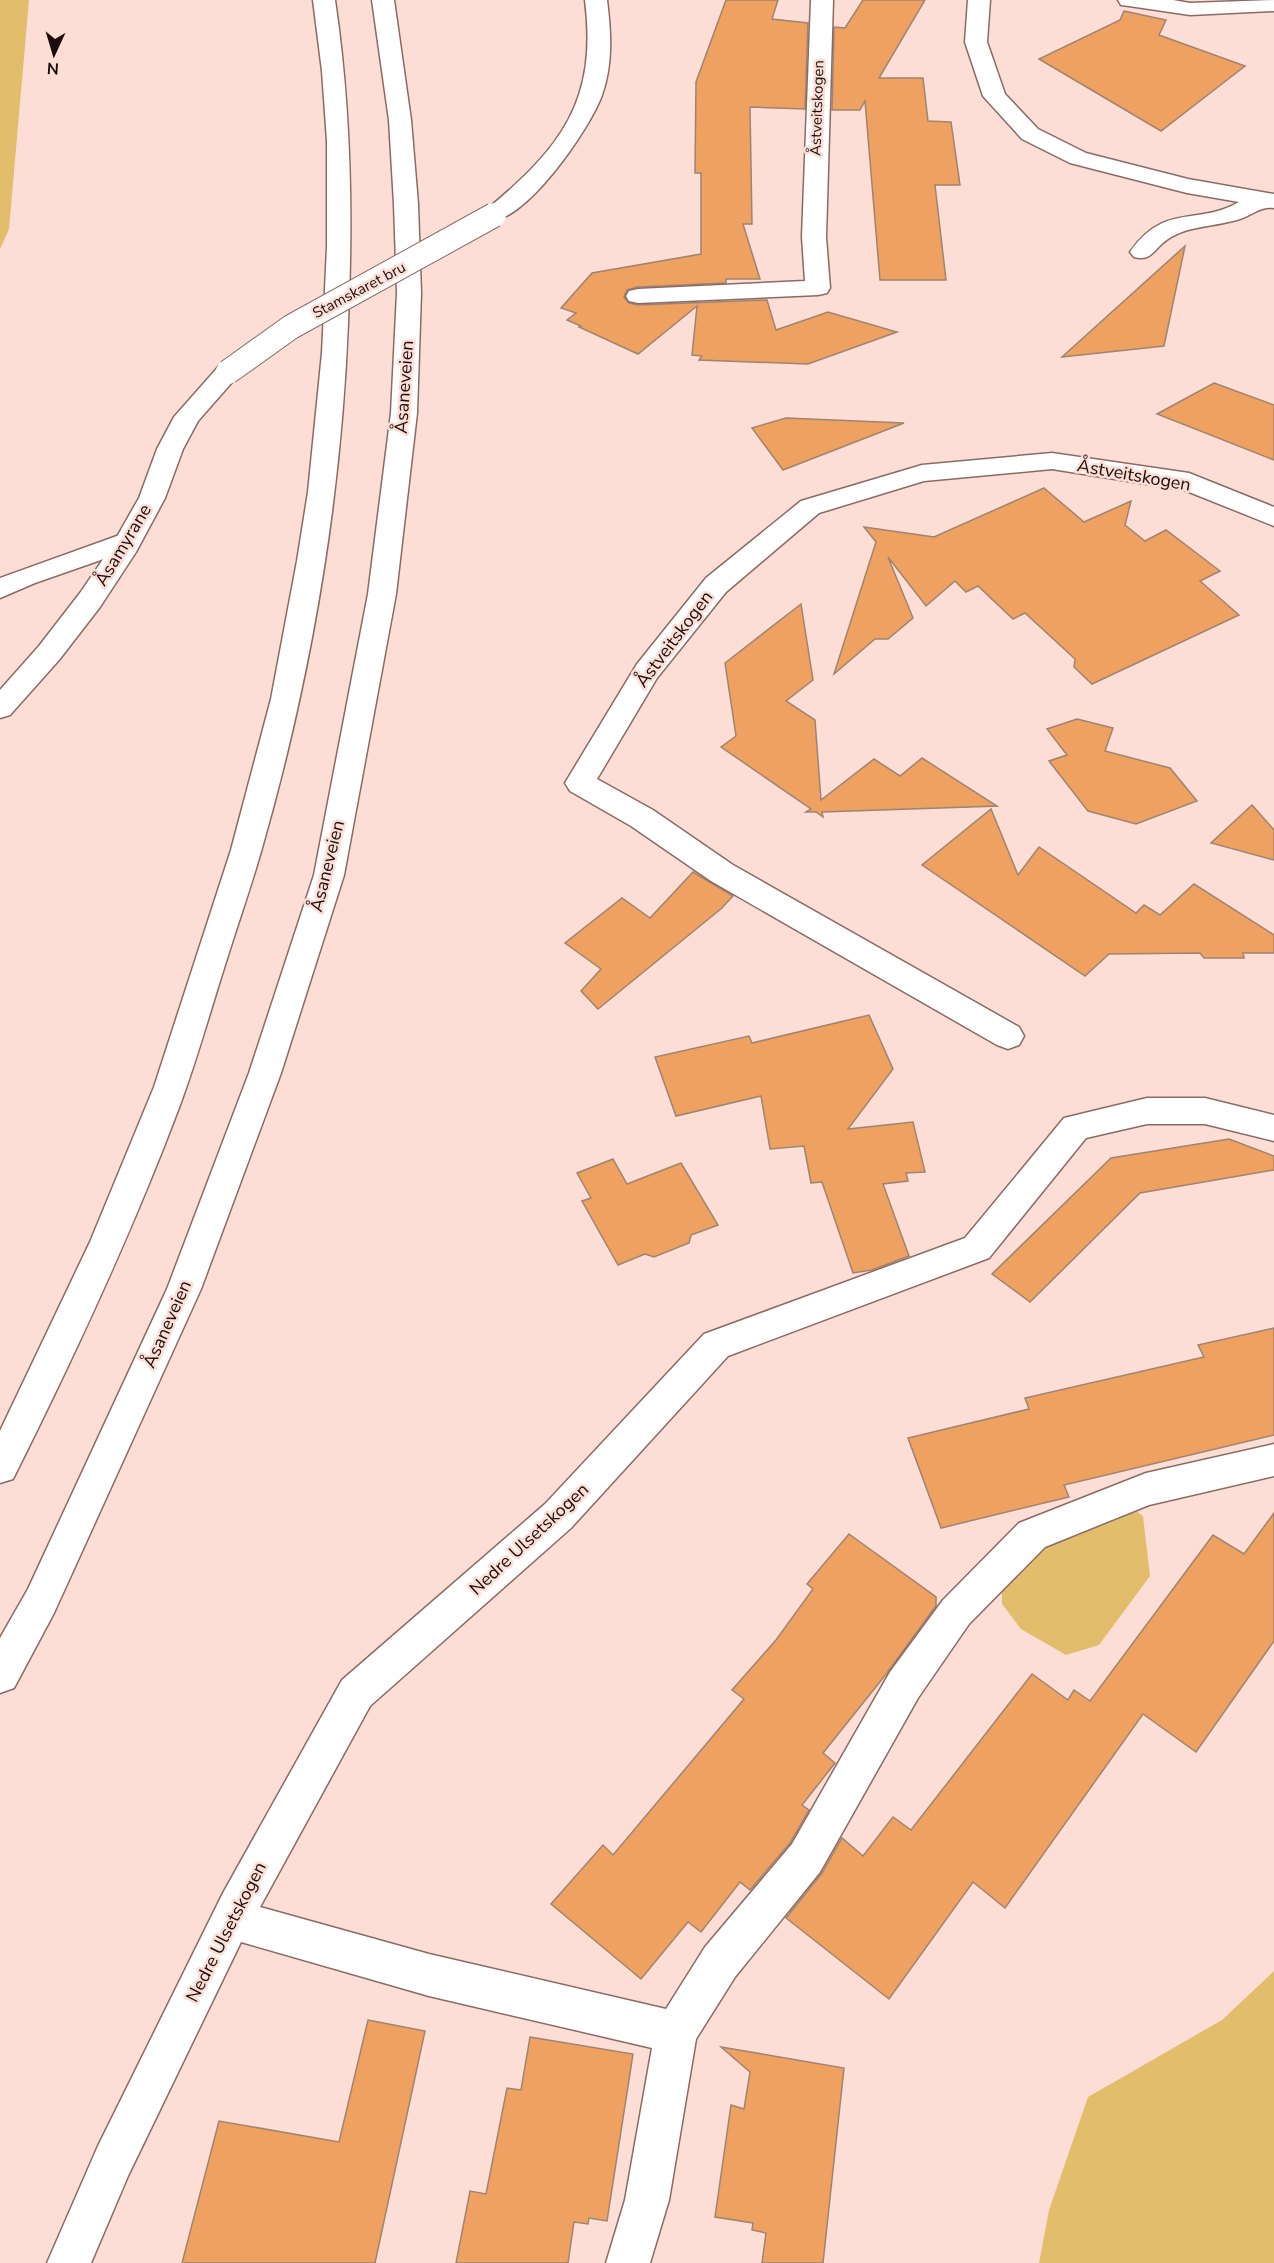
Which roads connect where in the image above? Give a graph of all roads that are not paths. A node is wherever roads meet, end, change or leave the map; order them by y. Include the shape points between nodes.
1 (324, 0) edge
2 (383, 0) edge
3 (596, 0) edge
4 (822, 0) edge
5 (979, 0) edge
6 (1129, 0) edge
7 (1274, 5) edge
8 (1267, 200) edge
9 (1142, 252) dead end
10 (638, 296) dead end
11 (228, 372) joint
12 (1274, 517) edge
13 (128, 541) junction
14 (0, 589) edge
15 (0, 708) edge
16 (1008, 1036) dead end
17 (1274, 1128) edge
18 (1274, 1460) edge
19 (0, 1467) edge
20 (0, 1675) edge
21 (231, 1919) junction
22 (676, 2032) junction
23 (69, 2263) edge
24 (628, 2263) edge

1 - 19 main road via 339,130 340,218 332,398 320,499 281,715 251,836 165,1100 107,1244
2 - 20 main road, Åsaneveien via 400,120 406,204 409,293 404,413 382,594 329,875 265,1073 184,1288 41,1601
3 - 11 main road, Stamskaret bru, bridge via 601,37 593,91 570,139 523,194 449,243 300,321
4 - 10 main road, Åstveitskogen via 813,237 818,288
5 - 8 main road via 976,42 994,96 1030,134 1078,158 1186,186
6 - 7 main road via 1190,9
8 - 9 main road via 1244,210 1172,226 1153,237
11 - 13 main road, Åsamyrane via 187,417 152,498
12 - 16 main road, Åstveitskogen via 1189,482 1052,460 922,473 810,507 716,585 647,671 580,783 642,818 722,873
13 - 14 main road
13 - 15 main road, Åsamyrane via 90,600
17 - 21 main road, Nedre Ulsetskogen via 1205,1111 1147,1112 1076,1126 977,1248 716,1345 558,1516 356,1693
18 - 22 main road via 1146,1489 1032,1535 956,1612 923,1658 892,1704 806,1858 720,1962
21 - 22 main road via 429,1975
21 - 23 main road, Nedre Ulsetskogen via 113,2161
22 - 24 main road via 647,2200

